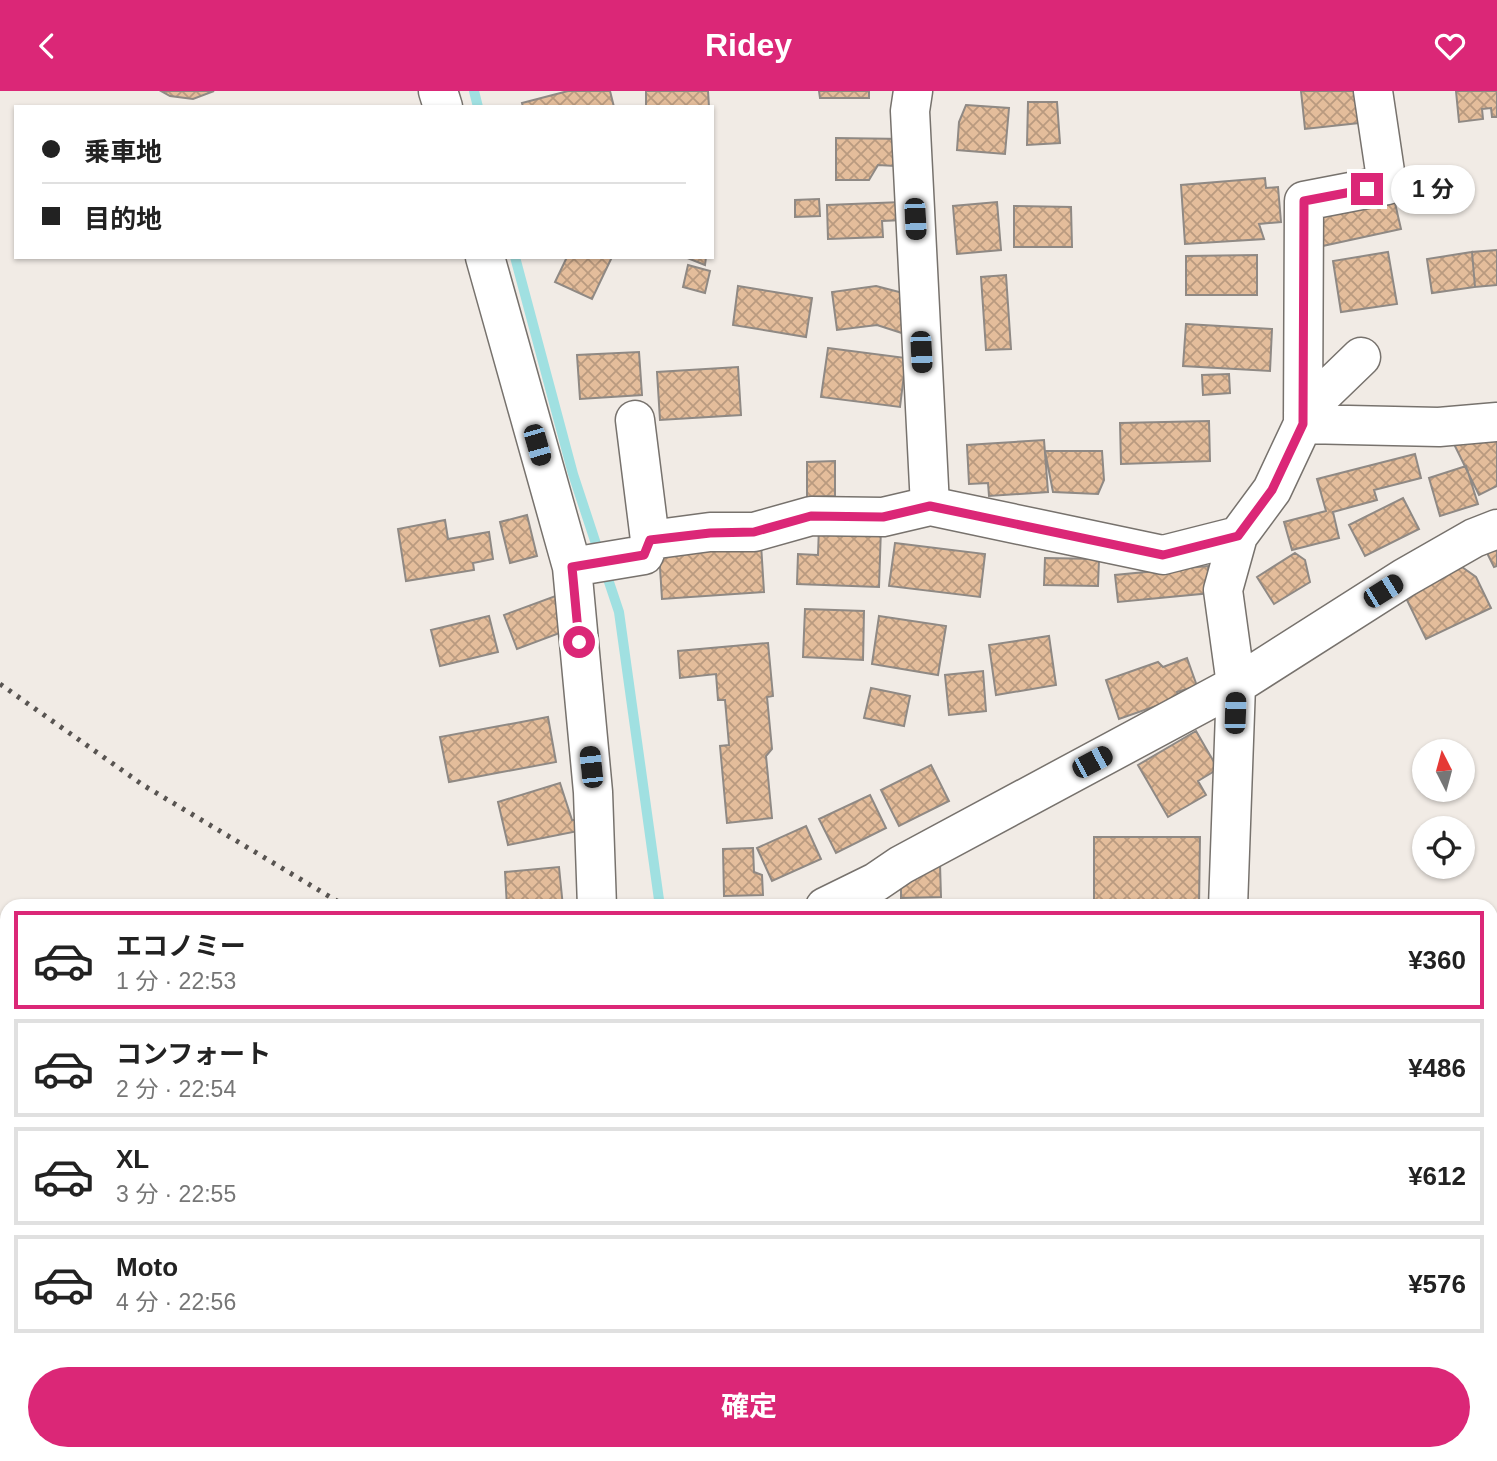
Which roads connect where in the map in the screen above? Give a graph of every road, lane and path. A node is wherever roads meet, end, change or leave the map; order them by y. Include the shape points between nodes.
1 (913, 91) edge
2 (1373, 91) edge
3 (486, 259) edge
4 (1361, 357) dead end
5 (1303, 419) junction
6 (635, 420) dead end
7 (1497, 422) edge
8 (930, 506) junction
9 (1497, 529) edge
10 (1238, 536) junction
11 (650, 540) junction
12 (572, 567) junction
13 (1236, 685) junction
14 (597, 899) edge
15 (841, 899) edge
16 (1228, 899) edge

1 - 8 street via 910,111
2 - 5 street via 1387,185 1304,201
3 - 12 street
4 - 5 street
5 - 7 street via 1439,427
5 - 10 street via 1272,490
6 - 11 street
8 - 10 street via 1163,555
8 - 11 street via 883,517 811,516 754,532
9 - 13 street via 1404,578
10 - 13 street via 1223,590
11 - 12 street via 644,555
12 - 14 street via 593,792
13 - 15 street
13 - 16 street

